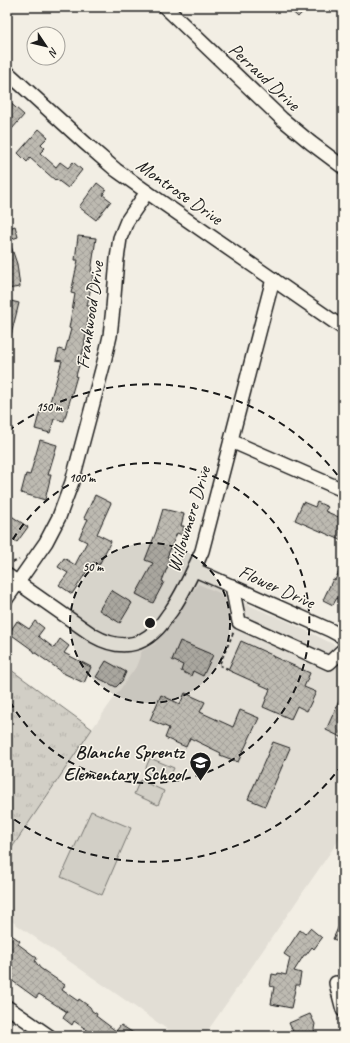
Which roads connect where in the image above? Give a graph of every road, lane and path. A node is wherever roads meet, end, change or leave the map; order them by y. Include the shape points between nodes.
1 (165, 7) edge
2 (7, 72) edge
3 (343, 167) edge
4 (147, 192) junction
5 (273, 280) junction
6 (343, 328) edge
7 (231, 440) junction
8 (343, 490) edge
9 (23, 558) dead end
10 (7, 561) edge
11 (195, 570) junction
12 (12, 579) edge
13 (232, 586) junction
14 (7, 598) edge
15 (234, 631) dead end
16 (343, 637) edge
17 (343, 650) edge
18 (228, 669) dead end
19 (336, 983) dead end
20 (7, 1007) edge
21 (343, 1010) edge
22 (49, 1036) edge

1 - 3 street, Perraud Drive via 282,119
2 - 4 street, Montrose Drive via 116,170
4 - 5 street, Montrose Drive
4 - 12 street, Frankwood Drive via 127,221 120,238 108,342 72,482 46,542
5 - 6 street, Montrose Drive
5 - 7 street, Willowmere Drive
7 - 8 street
7 - 11 street, Willowmere Drive
9 - 10 path via 14,562
11 - 12 street, Willowmere Drive via 176,603 156,630 144,639 122,645 107,643 94,636
11 - 13 street, Flower Drive
12 - 14 street, Frankwood Drive
13 - 16 street, Flower Drive
13 - 17 street via 239,622 329,662
15 - 18 path via 219,665
19 - 21 street
20 - 22 street

